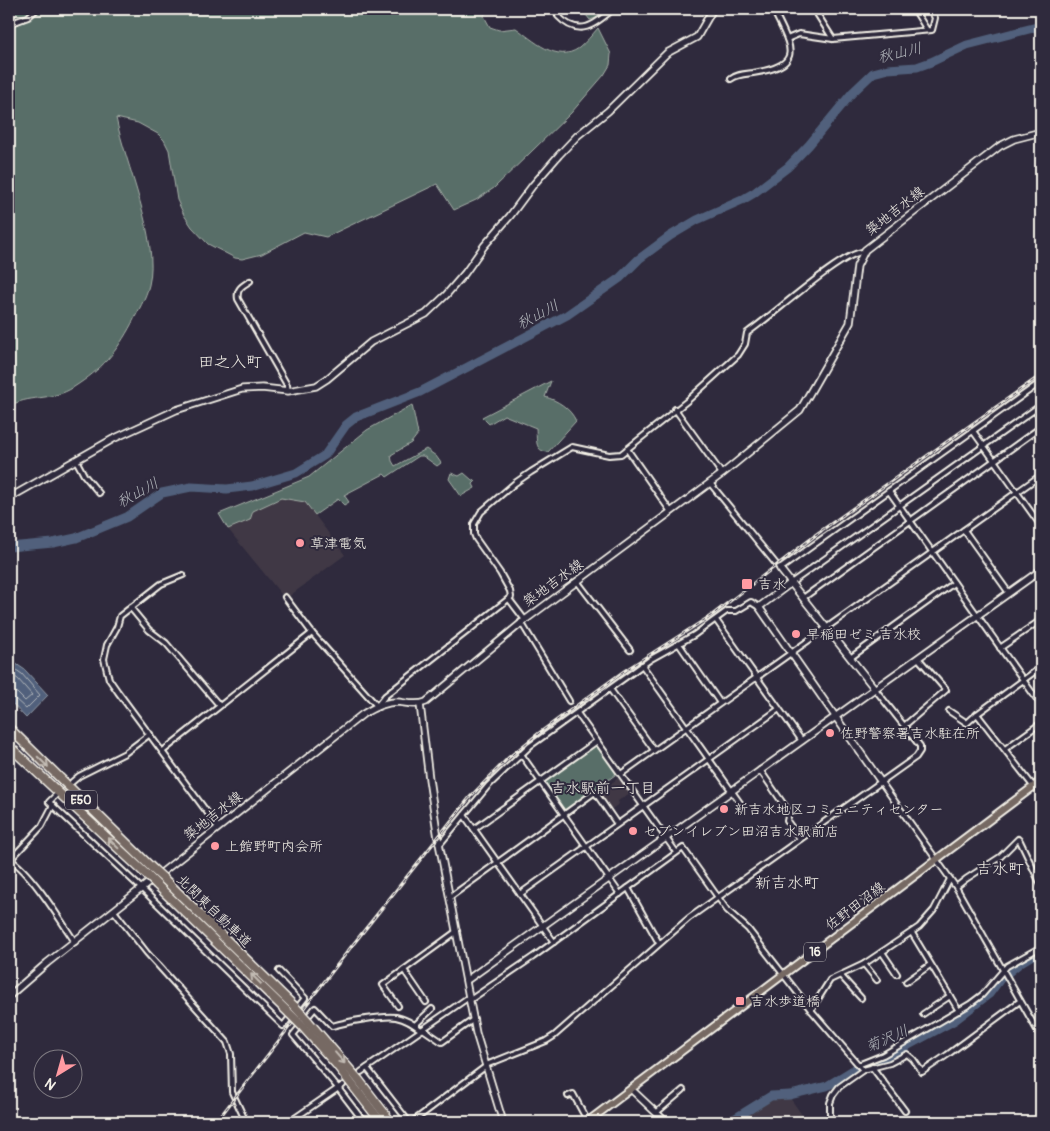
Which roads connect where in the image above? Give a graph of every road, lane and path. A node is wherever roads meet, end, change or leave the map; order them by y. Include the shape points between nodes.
1 (37, 9) edge
2 (558, 9) edge
3 (613, 9) edge
4 (713, 9) edge
5 (774, 9) edge
6 (814, 9) edge
7 (914, 9) edge
8 (935, 9) edge
9 (9, 24) edge
10 (927, 30) junction
11 (787, 39) junction
12 (833, 39) junction
13 (731, 79) dead end
14 (1039, 132) edge
15 (1041, 140) edge
16 (863, 252) junction
17 (250, 281) dead end
18 (1041, 382) edge
19 (288, 391) junction
20 (1041, 405) edge
21 (675, 409) junction
22 (1041, 427) edge
23 (973, 431) junction
24 (984, 446) junction
25 (627, 449) junction
26 (76, 460) junction
27 (994, 461) junction
28 (722, 474) junction
29 (1041, 474) edge
30 (710, 483) junction
31 (889, 491) junction
32 (1016, 492) junction
33 (99, 493) dead end
34 (9, 498) edge
35 (899, 506) junction
36 (671, 512) junction
37 (909, 520) junction
38 (1040, 524) edge
39 (964, 530) junction
40 (932, 552) junction
41 (780, 569) junction
42 (1041, 570) edge
43 (183, 575) dead end
44 (577, 581) junction
45 (791, 583) junction
46 (954, 583) junction
47 (1009, 593) junction
48 (285, 597) dead end
49 (803, 598) junction
50 (509, 599) junction
51 (130, 607) junction
52 (759, 607) junction
53 (977, 616) junction
54 (716, 620) junction
55 (1041, 620) edge
56 (523, 621) junction
57 (827, 627) junction
58 (312, 633) junction
59 (679, 644) junction
60 (1000, 648) junction
61 (630, 650) dead end
62 (791, 652) junction
63 (850, 658) junction
64 (918, 658) junction
65 (642, 665) junction
66 (1041, 667) edge
67 (756, 677) junction
68 (1024, 680) junction
69 (610, 689) junction
70 (875, 689) junction
71 (568, 701) dead end
72 (720, 703) junction
73 (420, 704) junction
74 (220, 705) junction
75 (1041, 705) edge
76 (377, 706) junction
77 (779, 709) junction
78 (949, 711) dead end
79 (577, 713) junction
80 (977, 714) junction
81 (836, 716) junction
82 (1041, 722) edge
83 (904, 726) junction
84 (687, 727) junction
85 (9, 728) edge
86 (150, 734) junction
87 (597, 741) junction
88 (802, 741) junction
89 (9, 746) edge
90 (1005, 749) junction
91 (654, 750) junction
92 (162, 751) junction
93 (521, 754) junction
94 (709, 759) junction
95 (760, 770) junction
96 (621, 774) junction
97 (1041, 781) edge
98 (72, 782) dead end
99 (540, 782) junction
100 (882, 782) junction
101 (1033, 786) junction
102 (732, 791) junction
103 (55, 796) dead end
104 (53, 805) junction
105 (643, 806) junction
106 (743, 807) dead end
107 (464, 815) junction
108 (564, 815) junction
109 (617, 824) junction
110 (218, 827) junction
111 (474, 829) junction
112 (666, 837) junction
113 (800, 839) junction
114 (440, 844) junction
115 (586, 846) junction
116 (676, 852) junction
117 (10, 859) edge
118 (937, 860) junction
119 (497, 862) junction
120 (151, 873) junction
121 (609, 878) junction
122 (950, 879) junction
123 (1041, 885) edge
124 (956, 887) junction
125 (628, 888) junction
126 (142, 889) junction
127 (520, 894) junction
128 (620, 894) junction
129 (450, 897) junction
130 (718, 898) junction
131 (114, 911) junction
132 (543, 926) junction
133 (457, 931) junction
134 (912, 933) junction
135 (75, 942) junction
136 (554, 942) junction
137 (659, 942) junction
138 (1041, 947) edge
139 (882, 952) junction
140 (864, 964) junction
141 (930, 965) junction
142 (1003, 969) junction
143 (404, 970) junction
144 (279, 971) dead end
145 (898, 974) dead end
146 (784, 975) junction
147 (841, 976) junction
148 (467, 980) junction
149 (877, 980) dead end
150 (906, 982) dead end
151 (9, 996) edge
152 (950, 996) junction
153 (861, 998) dead end
154 (470, 999) junction
155 (1020, 1001) junction
156 (426, 1002) dead end
157 (398, 1006) dead end
158 (432, 1009) dead end
159 (811, 1010) junction
160 (959, 1011) junction
161 (923, 1014) dead end
162 (474, 1020) junction
163 (305, 1024) junction
164 (415, 1025) junction
165 (422, 1030) junction
166 (1041, 1037) edge
167 (858, 1065) junction
168 (485, 1066) junction
169 (872, 1067) junction
170 (367, 1068) junction
171 (863, 1070) junction
172 (361, 1072) dead end
173 (343, 1085) dead end
174 (338, 1088) junction
175 (632, 1090) junction
176 (683, 1090) dead end
177 (568, 1096) dead end
178 (905, 1111) dead end
179 (656, 1113) junction
180 (662, 1121) edge
181 (246, 1122) edge
182 (289, 1122) edge
183 (364, 1122) edge
184 (381, 1122) edge
185 (391, 1122) edge
186 (410, 1122) edge
187 (502, 1122) edge
188 (588, 1122) edge
189 (830, 1122) edge

1 - 9 street via 28,17
2 - 3 street via 558,16 566,23 585,28
4 - 19 street via 697,37 667,53 559,155 437,304 420,317 371,342 316,386
5 - 11 street
6 - 12 street
7 - 10 street
8 - 10 street via 933,29
10 - 12 street
11 - 12 street via 799,34
11 - 13 street via 791,53 786,62 767,71
14 - 15 street
14 - 16 street, 築地吉水線 via 1000,146
16 - 21 street via 855,253 829,270 747,333 738,355
16 - 28 street, 築地吉水線 via 857,266 850,323 807,402 792,418
17 - 19 street via 240,287 238,299
18 - 23 street
19 - 26 street via 254,388 229,392 130,430
20 - 24 street
21 - 25 street
21 - 28 street
22 - 27 street
23 - 24 street
23 - 31 street
24 - 27 street
24 - 35 street
25 - 36 street
25 - 50 street via 621,454 609,455 572,447 531,472 477,517 474,534 510,591
26 - 33 street
26 - 34 street
27 - 32 street
27 - 37 street
28 - 30 street, 築地吉水線
29 - 32 street
30 - 36 street, 築地吉水線
30 - 41 street
31 - 35 street
31 - 41 street
32 - 38 street
32 - 39 street
35 - 37 street
35 - 45 street
36 - 44 street, 築地吉水線
37 - 40 street
37 - 49 street
39 - 40 street
39 - 47 street
40 - 46 street
40 - 57 street
41 - 45 street
42 - 47 street
43 - 51 street via 160,584
44 - 56 street, 築地吉水線
44 - 61 street
45 - 49 street
45 - 52 street
46 - 53 street
46 - 63 street
47 - 53 street
48 - 58 street
49 - 57 street
50 - 56 street
50 - 76 street via 385,696
51 - 74 street
51 - 86 street via 120,616 107,644 105,669
52 - 54 street via 749,602 736,611 727,611
52 - 62 street
53 - 60 street
53 - 64 street
54 - 59 street
54 - 67 street
55 - 60 street
56 - 71 street
56 - 73 street, 築地吉水線 via 428,701
57 - 62 street
57 - 63 street
58 - 74 street
58 - 76 street
59 - 65 street
59 - 72 street
60 - 68 street
62 - 67 street
62 - 81 street
63 - 70 street
64 - 70 street
64 - 83 street via 946,690
65 - 69 street
65 - 84 street
66 - 68 street
67 - 72 street
67 - 77 street
68 - 75 street
68 - 80 street
69 - 79 street
69 - 91 street
70 - 81 street
70 - 83 street
72 - 84 street
73 - 76 street, 築地吉水線 via 391,702
73 - 114 street
74 - 92 street
76 - 110 street, 築地吉水線
77 - 88 street
77 - 94 street
78 - 80 street via 967,723
79 - 87 street
79 - 93 street
80 - 90 street
81 - 88 street
81 - 100 street
82 - 90 street
83 - 100 street via 920,746 920,751
84 - 91 street
84 - 94 street
85 -> 120 highway, 北関東自動車道 / E50
86 - 92 street
86 - 98 street via 125,753
87 - 96 street
87 - 99 street
88 - 95 street
120 -> 89 highway, 北関東自動車道 / E50
90 - 101 street
91 - 96 street
92 - 110 street
93 - 99 street
93 - 107 street
94 - 102 street
94 - 105 street
95 - 102 street
95 - 113 street via 789,812 787,821
96 - 105 street
97 - 101 main road, 佐野田沼線 / 16
99 - 108 street
99 - 111 street
100 - 113 street
100 - 118 street
101 - 118 main road, 佐野田沼線 / 16
102 - 106 street
102 - 112 street
103 - 104 street via 49,802
104 - 117 street via 42,826
104 - 126 street
105 - 109 street
105 - 112 street
107 - 111 street
107 - 114 street
108 - 109 street via 595,792
108 - 115 street
108 - 119 street
109 - 115 street
110 - 126 street, 築地吉水線
111 - 119 street
112 - 116 street
112 - 121 street
113 - 130 street
114 - 129 street
115 - 121 street
115 - 127 street
116 - 125 street
116 - 130 street via 684,848
117 - 135 street via 47,900
118 - 122 street
118 - 146 main road, 佐野田沼線 / 16
119 - 127 street
119 - 129 street
120 - 163 highway, 北関東自動車道 / E50, bridge
121 - 128 street
121 - 132 street
122 - 124 street
122 - 134 street via 927,920
123 - 124 street via 1018,839 1000,857
124 - 142 street
125 - 128 street
125 - 137 street
126 - 131 street, 築地吉水線
126 - 144 street via 283,1026 305,998
127 - 132 street
128 - 136 street
129 - 133 street
130 - 137 street
130 - 146 street via 748,929
131 - 135 street, 築地吉水線
131 - 181 street via 227,1042 231,1054 232,1092
132 - 136 street
132 - 148 street
133 - 143 street
133 - 148 street
134 - 139 street
134 - 141 street
135 - 151 street, 築地吉水線
136 - 154 street
137 - 168 street via 554,1036
138 - 142 street
139 - 140 street
139 - 145 street
140 - 147 street
140 - 149 street
141 - 150 street
141 - 152 street
142 - 155 street
142 - 160 street via 982,995
143 - 156 street
143 - 157 street via 383,985
146 - 159 street
146 - 175 main road, 佐野田沼線 / 16
147 - 153 street
147 - 159 street via 830,980
148 - 154 street
152 - 160 street
152 - 161 street
154 - 162 street
154 - 165 street
155 - 166 street
155 - 169 street via 922,1072 907,1054
158 - 164 street
159 - 167 street
160 - 167 street via 883,1055
162 - 165 street via 442,1042
162 - 168 street
163 - 184 highway, 北関東自動車道 / E50
163 -> 185 highway, 北関東自動車道 / E50 via 358,1079
164 - 165 street
164 - 174 street via 396,1017 332,1026 315,1008 293,1035
165 - 170 street
167 - 171 street
168 - 186 street
168 - 187 street
169 - 171 street
169 - 178 street
170 - 172 street
170 - 186 street
171 - 189 street via 833,1095
173 - 174 street
174 - 182 street
174 - 183 street
175 - 179 street
175 - 188 main road, 佐野田沼線 / 16
176 - 179 street
177 - 188 street via 573,1094
179 - 180 street

